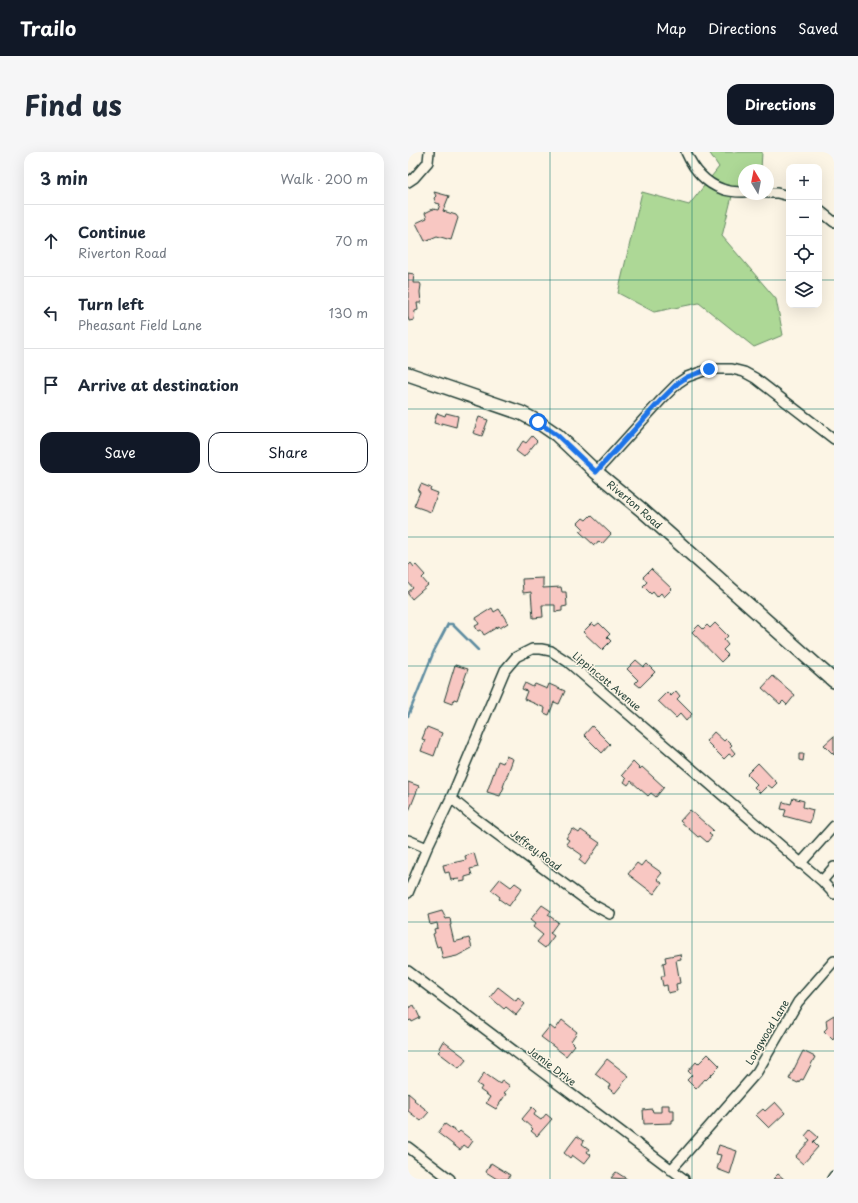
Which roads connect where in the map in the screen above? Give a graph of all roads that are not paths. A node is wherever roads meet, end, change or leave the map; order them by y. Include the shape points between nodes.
1 (429, 152) edge
2 (686, 152) edge
3 (408, 182) edge
4 (738, 192) edge
5 (774, 193) edge
6 (786, 195) edge
7 (822, 212) edge
8 (834, 222) edge
9 (408, 374) edge
10 (834, 439) edge
11 (596, 472) junction
12 (834, 681) edge
13 (451, 798) junction
14 (834, 826) edge
15 (408, 840) edge
16 (426, 848) junction
17 (800, 864) junction
18 (834, 867) edge
19 (822, 882) junction
20 (408, 894) edge
21 (834, 894) edge
22 (610, 914) dead end
23 (834, 961) edge
24 (408, 972) edge
25 (408, 1147) edge
26 (671, 1170) junction
27 (834, 1176) edge
28 (450, 1179) edge
29 (684, 1179) edge
30 (832, 1179) edge

1 - 3 street via 428,162
2 - 4 street via 704,179 721,189
5 - 6 street
7 - 8 street
9 - 11 main road, Riverton Road via 521,413 557,435
10 - 11 street via 755,378 732,369 709,369 678,383
11 - 12 main road, Riverton Road via 644,511
13 - 16 street, Lippincott Avenue
13 - 17 street, Lippincott Avenue via 505,670 516,657 542,649 551,651 568,662
13 - 22 street, Jeffrey Road via 562,883
14 - 17 street
15 - 16 street
16 - 20 street, Lippincott Avenue
17 - 19 street, Lippincott Avenue
18 - 19 street
19 - 21 street, Lippincott Avenue
23 - 26 street, Longwood Lane via 798,1002 757,1072
24 - 26 street, Jamie Drive
25 - 28 street
26 - 29 street, Jamie Drive
27 - 30 street

